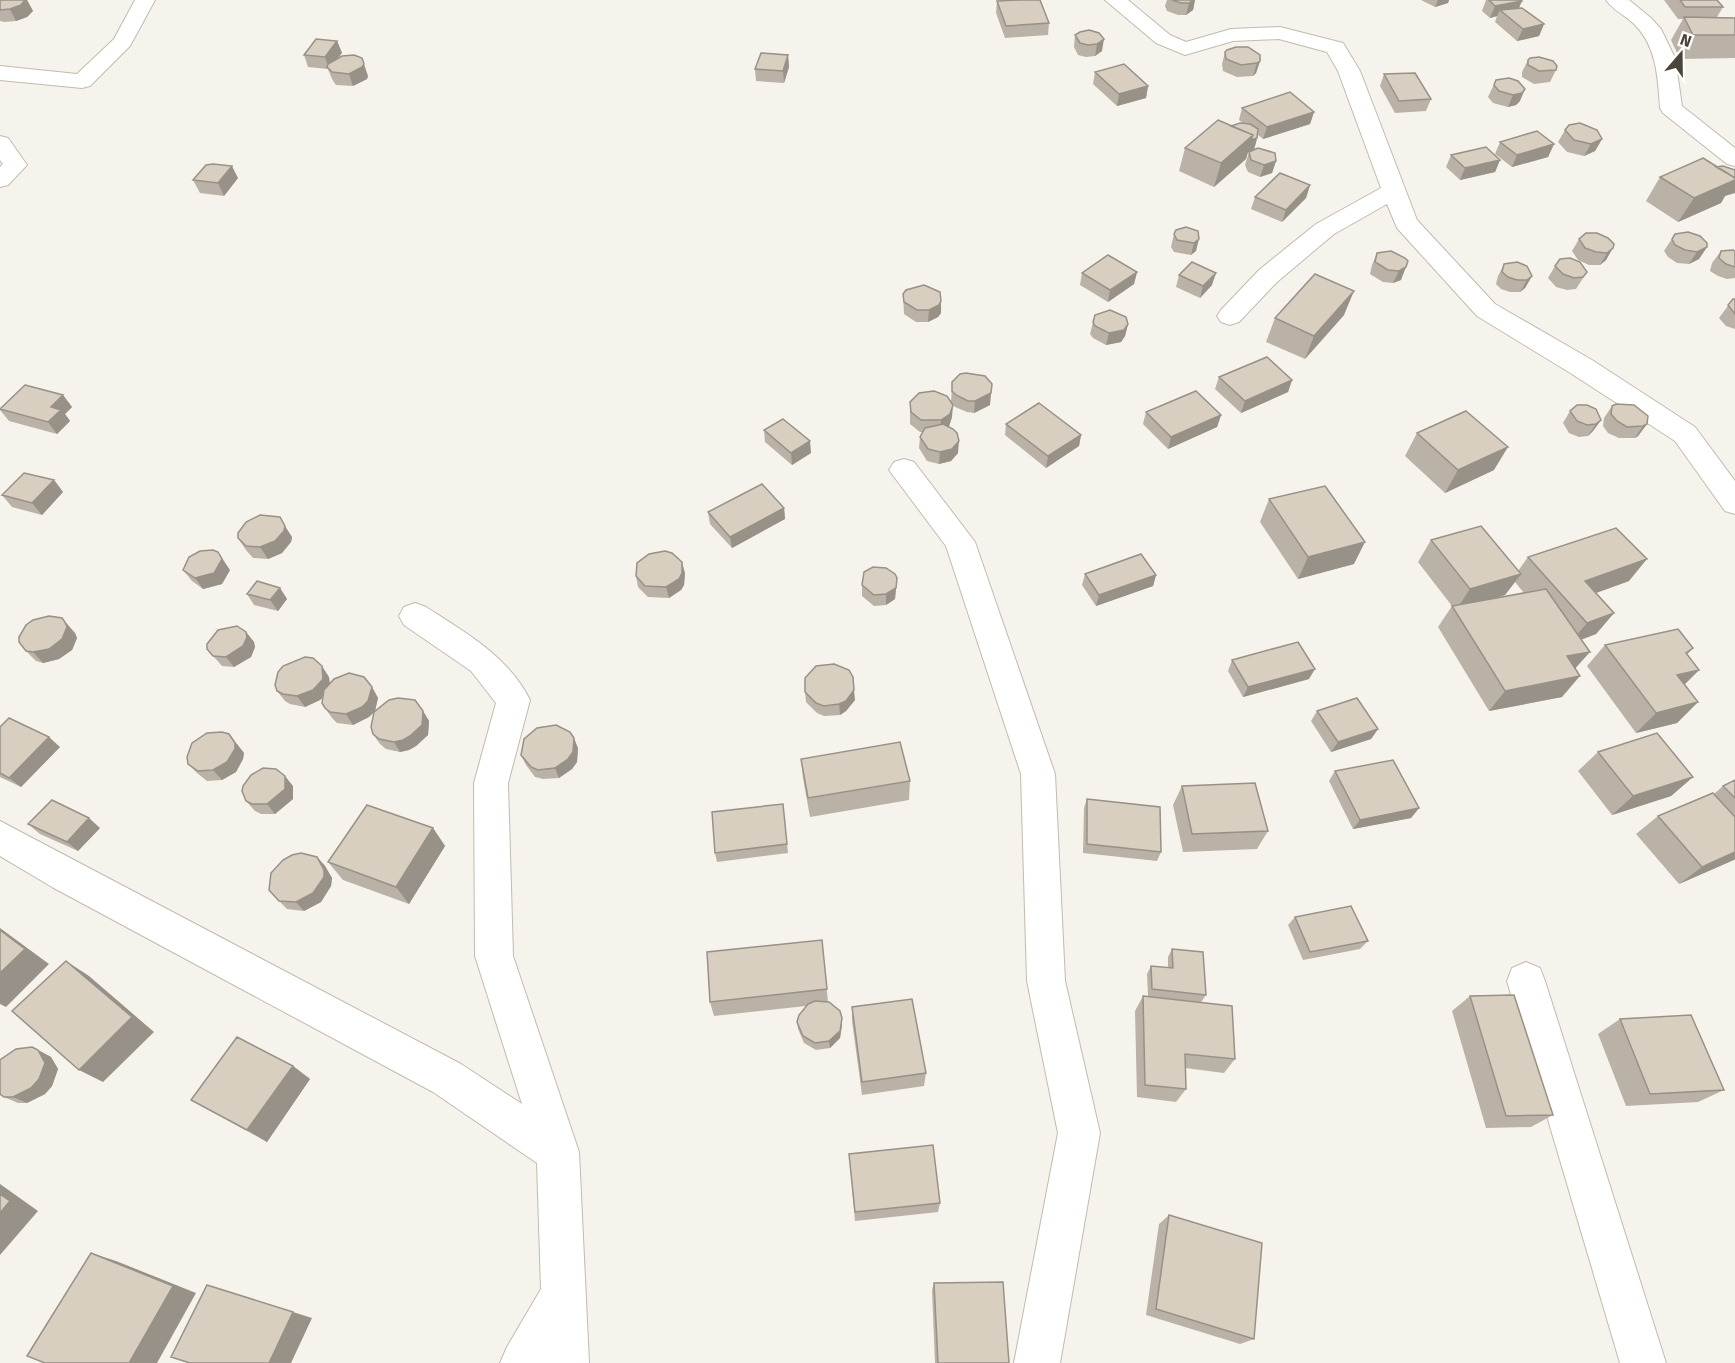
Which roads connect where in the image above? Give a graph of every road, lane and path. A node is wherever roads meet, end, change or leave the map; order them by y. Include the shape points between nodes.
1 (145, 0) edge
2 (1115, 0) edge
3 (1616, 0) edge
4 (0, 73) edge
5 (0, 142) edge
6 (1735, 159) edge
7 (0, 180) edge
8 (1393, 191) junction
9 (1230, 316) dead end
10 (904, 470) dead end
11 (1735, 503) edge
12 (415, 616) dead end
13 (0, 837) edge
14 (1526, 981) dead end
15 (558, 1152) junction
16 (563, 1294) junction
17 (523, 1363) edge
18 (566, 1363) edge
19 (1037, 1363) edge
20 (1643, 1363) edge

1 - 4 street via 123,42 82,81
2 - 8 street via 1163,39 1185,49 1231,35 1280,33 1335,48 1349,71
3 - 6 street via 1637,14 1659,39 1669,77 1671,108
5 - 7 street via 15,165
8 - 9 street via 1324,229 1268,276
8 - 11 street via 1406,222 1486,310 1582,366 1685,434
10 - 19 street via 960,542 1038,774 1046,981 1079,1133
12 - 15 street via 483,662 513,700 491,783 494,956
13 - 15 street via 447,1078
14 - 20 street
15 - 16 street
16 - 17 street
16 - 18 street

